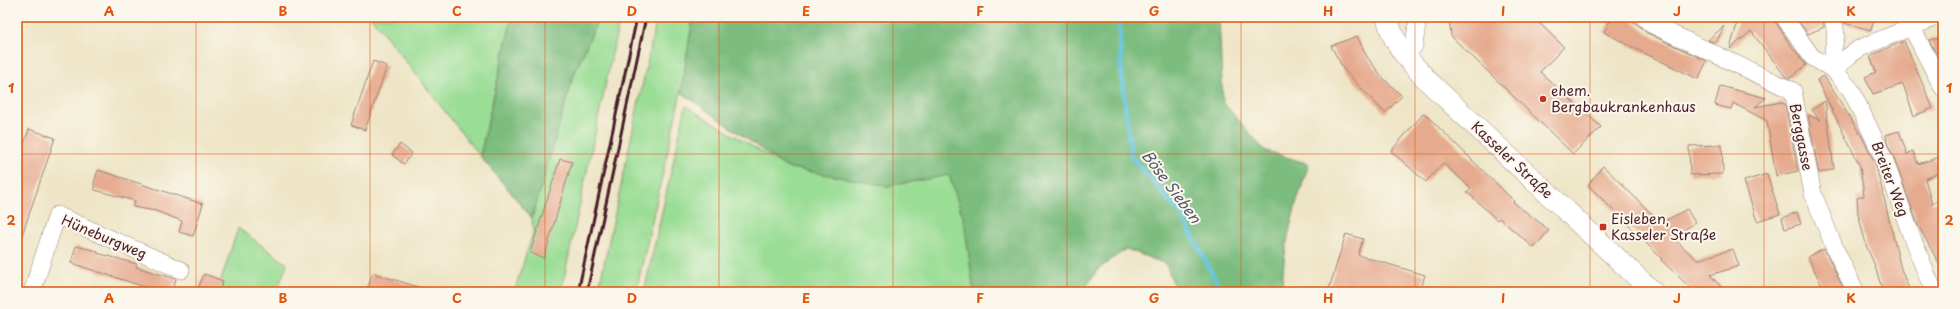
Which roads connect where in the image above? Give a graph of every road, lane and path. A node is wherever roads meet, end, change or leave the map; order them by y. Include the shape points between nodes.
1 (1387, 17) edge
2 (1418, 17) edge
3 (1644, 17) edge
4 (1784, 17) edge
5 (1833, 17) edge
6 (1936, 17) edge
7 (1911, 26) junction
8 (1405, 56) junction
9 (1834, 70) junction
10 (1943, 88) edge
11 (181, 270) dead end
12 (32, 292) edge
13 (1653, 292) edge
14 (1856, 292) edge
15 (1936, 292) edge

1 - 8 main road, Kasseler Straße via 1394,38
2 - 8 street via 1414,46
3 - 14 street, Berggasse via 1650,24 1793,91 1798,128 1813,194
4 - 9 street, Breiter Weg via 1812,57
5 - 9 street via 1836,35 1833,49
6 - 7 street
7 - 9 street via 1860,48
7 - 10 street
8 - 13 main road, Kasseler Straße via 1449,101
9 - 15 street, Breiter Weg via 1852,90 1885,161 1911,235
11 - 12 street, Hüneburgweg via 57,215

